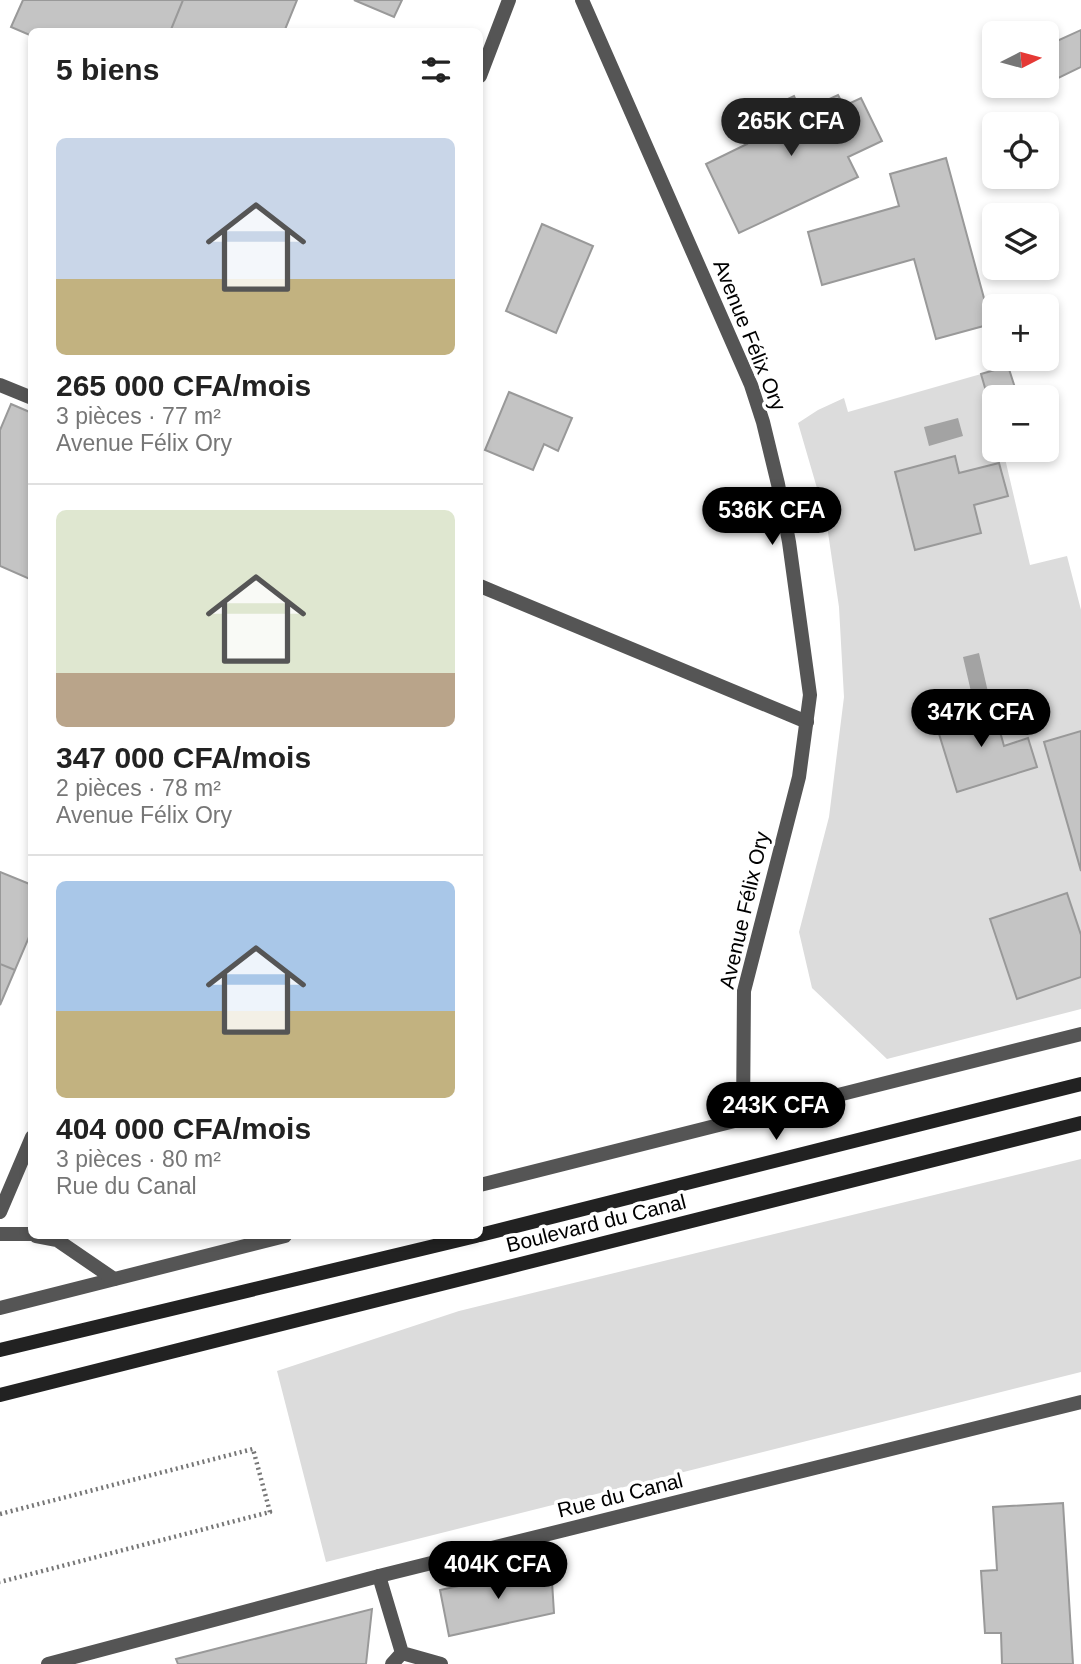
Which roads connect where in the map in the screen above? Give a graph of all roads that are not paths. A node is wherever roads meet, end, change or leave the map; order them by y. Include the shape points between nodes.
1 (509, 0) edge
2 (582, 0) edge
3 (483, 68) edge
4 (0, 385) edge
5 (28, 396) edge
6 (483, 587) edge
7 (807, 722) junction
8 (1081, 1034) edge
9 (1081, 1083) edge
10 (743, 1118) junction
11 (1081, 1123) edge
12 (28, 1146) edge
13 (483, 1184) edge
14 (0, 1212) edge
15 (0, 1234) edge
16 (28, 1234) edge
17 (483, 1234) edge
18 (57, 1239) edge
19 (273, 1239) edge
20 (462, 1239) edge
21 (114, 1279) junction
22 (0, 1308) edge
23 (0, 1350) edge
24 (0, 1395) edge
25 (1081, 1402) edge
26 (379, 1576) junction
27 (397, 1659) edge
28 (48, 1664) edge
29 (441, 1664) edge

1 - 3 street
2 - 7 street, Avenue Félix Ory via 764,422 789,542 810,695
4 - 5 street
6 - 7 street
7 - 10 street, Avenue Félix Ory via 799,777 744,991
8 - 10 street
9 - 17 main road
10 - 13 street
11 - 24 main road, Boulevard du Canal
12 - 14 street
15 - 16 street
18 - 21 street
19 - 21 street
20 - 23 main road
21 - 22 street
25 - 26 street, Rue du Canal
26 - 27 street
26 - 28 street, Rue du Canal
27 - 29 street

